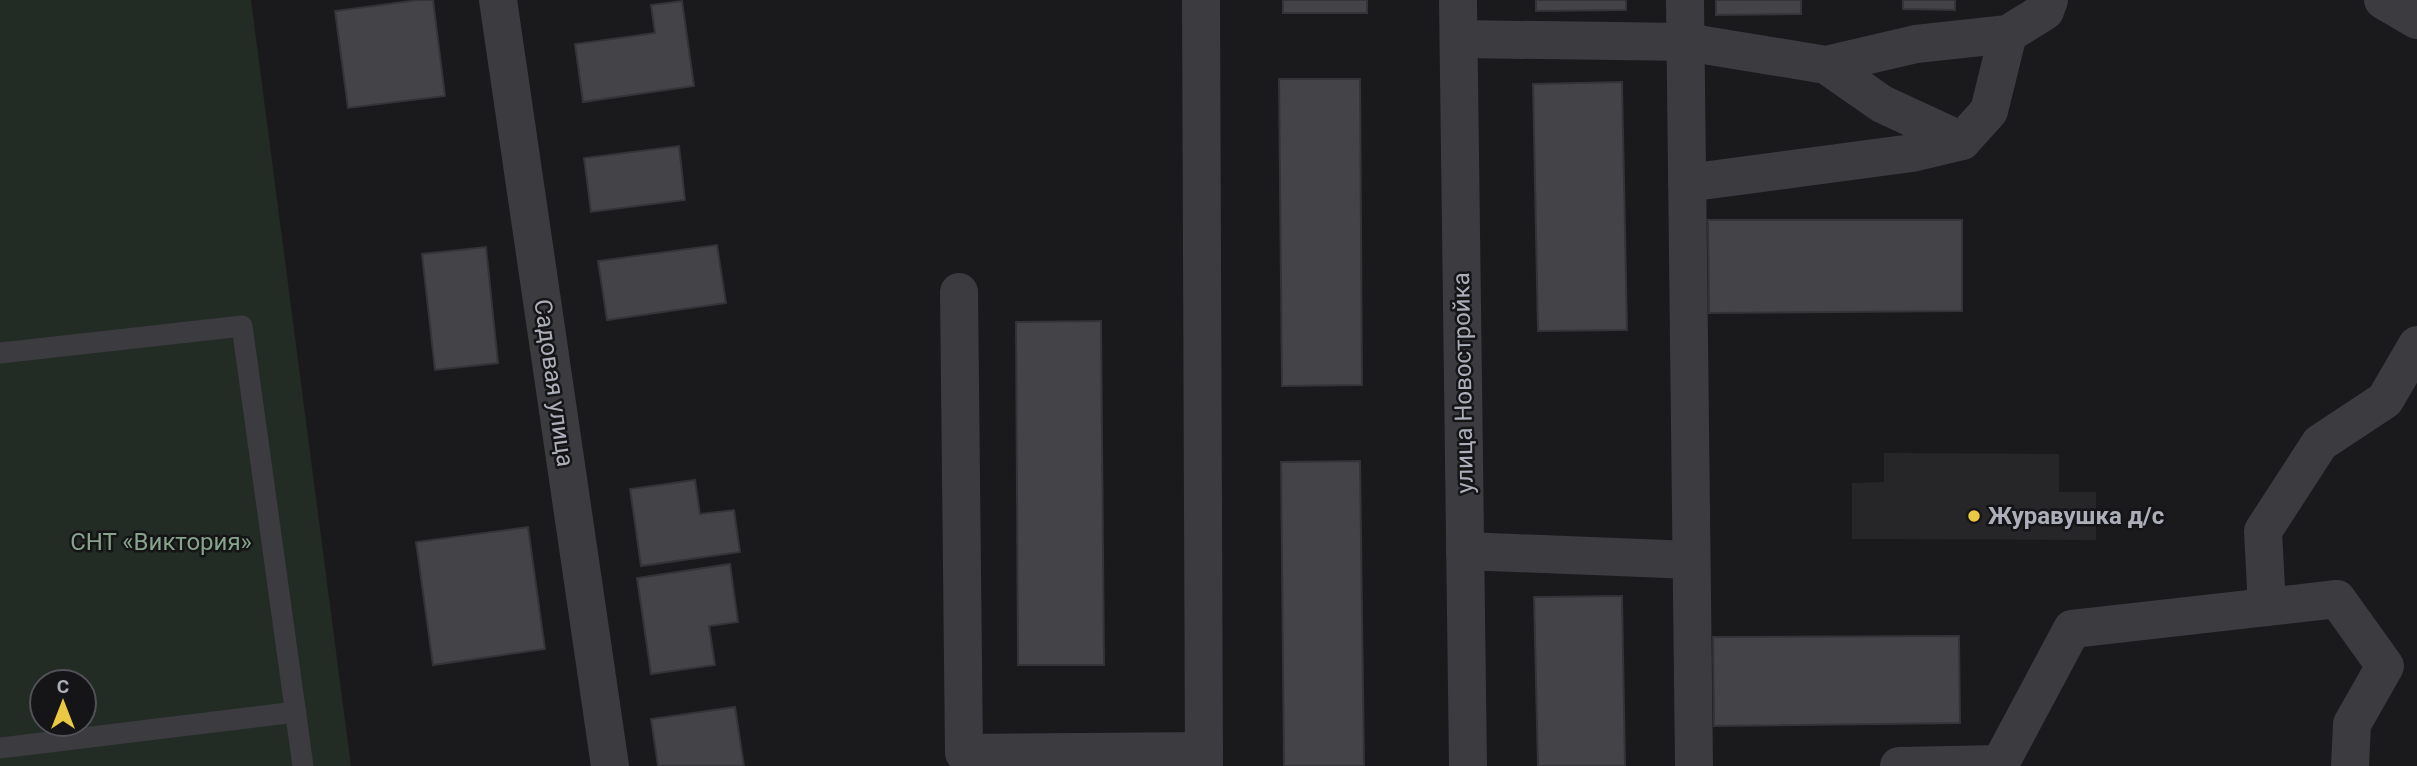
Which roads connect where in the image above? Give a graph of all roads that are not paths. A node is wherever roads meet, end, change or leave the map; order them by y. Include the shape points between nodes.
1 (498, 0) edge
2 (1200, 0) edge
3 (1458, 0) edge
4 (1685, 0) edge
5 (2049, 0) edge
6 (2383, 0) edge
7 (2417, 20) edge
8 (2008, 34) junction
9 (1459, 39) junction
10 (1686, 42) junction
11 (1826, 65) junction
12 (1962, 141) junction
13 (1687, 183) junction
14 (959, 292) dead end
15 (2417, 345) edge
16 (0, 353) edge
17 (1465, 551) junction
18 (1691, 560) junction
19 (2267, 607) junction
20 (296, 712) junction
21 (0, 748) edge
22 (1204, 758) edge
23 (303, 766) edge
24 (610, 766) edge
25 (1468, 766) edge
26 (1693, 766) edge
27 (1899, 766) edge
28 (2350, 766) edge

1 - 24 street, Садовая улица
2 - 22 street
3 - 9 street, улица Новостройка
4 - 10 street
5 - 8 street via 2045,11
6 - 7 street
8 - 11 street via 1916,44
8 - 12 street via 1989,111
9 - 10 street
9 - 17 street, улица Новостройка
10 - 11 street
10 - 13 street
11 - 12 street via 1882,104
12 - 13 street via 1912,153
13 - 18 street
14 - 22 street via 964,753
15 - 19 street via 2385,400 2320,443 2263,531
16 - 20 lane via 242,326
17 - 18 street
17 - 25 street, улица Новостройка
18 - 26 street
19 - 27 street via 2072,629 2000,764
19 - 28 street via 2337,599 2385,667 2352,724
20 - 21 lane
20 - 23 lane

